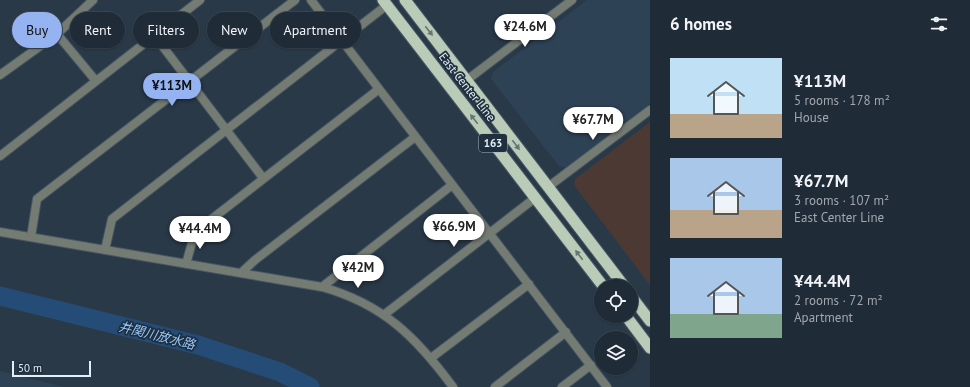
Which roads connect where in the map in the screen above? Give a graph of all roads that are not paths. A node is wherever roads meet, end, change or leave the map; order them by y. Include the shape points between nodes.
1 (93, 0) edge
2 (200, 0) edge
3 (295, 0) edge
4 (311, 0) edge
5 (405, 0) edge
6 (572, 0) edge
7 (385, 3) edge
8 (184, 12) edge
9 (320, 12) edge
10 (361, 23) edge
11 (62, 30) edge
12 (62, 40) edge
13 (38, 48) edge
14 (138, 48) edge
15 (164, 48) edge
16 (330, 48) edge
17 (346, 48) edge
18 (0, 76) edge
19 (467, 80) junction
20 (96, 81) junction
21 (189, 81) junction
22 (379, 89) junction
23 (650, 110) edge
24 (227, 130) junction
25 (415, 137) junction
26 (0, 156) edge
27 (263, 178) junction
28 (452, 185) junction
29 (548, 187) junction
30 (535, 198) junction
31 (0, 232) edge
32 (489, 234) junction
33 (31, 237) junction
34 (105, 250) junction
35 (186, 264) junction
36 (241, 273) junction
37 (598, 279) edge
38 (619, 279) edge
39 (529, 284) junction
40 (322, 287) junction
41 (638, 305) edge
42 (384, 314) junction
43 (650, 321) edge
44 (631, 323) edge
45 (566, 332) junction
46 (650, 348) edge
47 (431, 358) junction
48 (590, 365) junction
49 (453, 387) edge
50 (495, 387) edge
51 (562, 387) edge
52 (607, 387) edge

1 - 11 street
2 - 8 street
3 - 21 street
4 - 9 street
5 -> 19 highway, East Center Line / 163
6 - 19 street
7 - 10 street
30 -> 7 highway, East Center Line / 163
12 - 20 street
13 - 18 street
14 - 20 street
15 - 21 street
16 - 24 street
17 - 22 street
19 -> 29 highway, East Center Line / 163
20 - 26 street
21 - 24 street
21 - 33 street via 36,199
22 - 25 street
22 - 27 street
23 - 29 street
24 - 27 street
24 - 34 street via 112,219
25 - 28 street
25 - 36 street
27 - 35 street via 195,232
28 - 32 street
28 - 40 street
29 - 38 highway, East Center Line / 163
30 - 32 street
37 -> 30 highway, East Center Line / 163
31 - 33 street
32 - 39 street
32 - 42 street
33 - 34 street
34 - 35 street
35 - 36 street
36 - 40 street
39 - 45 street
39 - 47 street
40 - 42 street via 353,297
41 - 43 highway
42 - 47 street via 402,328
44 - 46 highway
45 - 48 street
45 - 50 street
47 - 49 street
48 - 51 street
48 - 52 street

